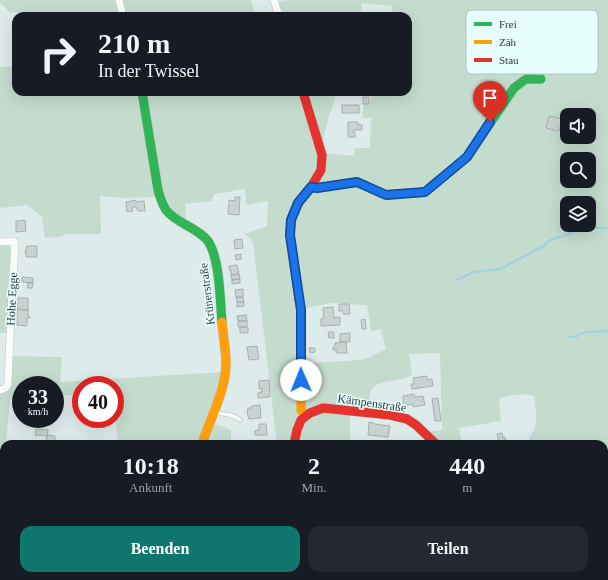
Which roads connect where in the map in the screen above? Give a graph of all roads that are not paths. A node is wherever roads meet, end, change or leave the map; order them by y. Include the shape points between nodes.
1 (119, 0) edge
2 (274, 0) edge
3 (122, 12) edge
4 (278, 12) edge
5 (540, 74) edge
6 (540, 79) joint
7 (143, 96) edge
8 (304, 96) edge
9 (311, 187) junction
10 (0, 242) edge
11 (0, 390) edge
12 (214, 411) junction
13 (305, 415) junction
14 (240, 420) dead end
15 (203, 440) edge
16 (295, 440) edge
17 (432, 440) edge

1 - 3 street
2 - 4 street
5 - 6 lane
6 - 9 street via 526,79 514,88 467,157 425,192 386,195 357,182
7 - 12 street, Krünerstraße via 162,204 172,216 205,239 215,260 226,363 223,384
8 - 9 street via 322,155 321,170
9 - 13 street via 298,203 291,220 290,235 301,310 301,410
10 - 11 street, Hohe Egge via 14,241 15,245 8,383 6,388
12 - 14 lane via 233,415
12 - 15 street, Krünerstraße
13 - 16 street via 297,427
13 - 17 street, Kämpenstraße via 323,408 402,417 416,425

